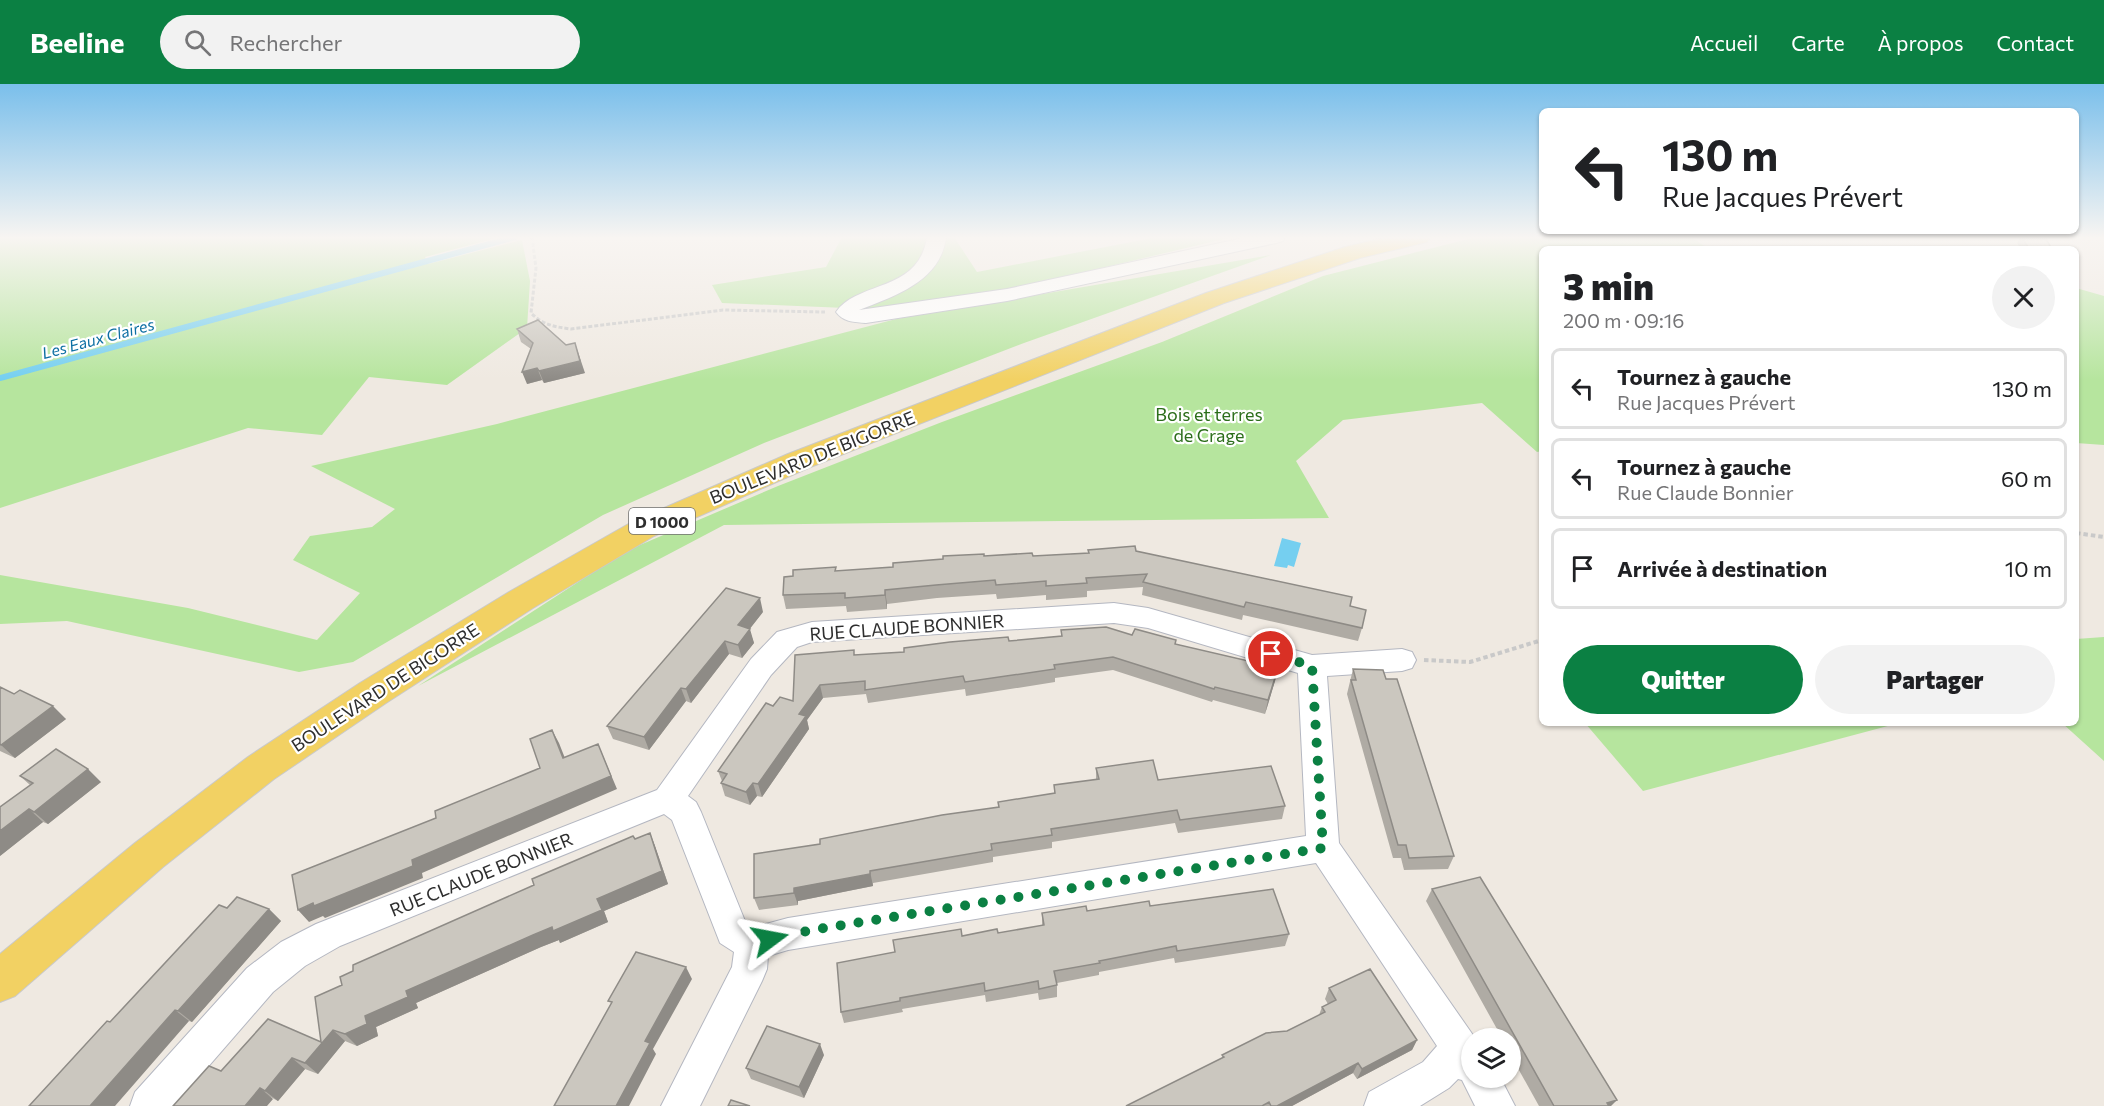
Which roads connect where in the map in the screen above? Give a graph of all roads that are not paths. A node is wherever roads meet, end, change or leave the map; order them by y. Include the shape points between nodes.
1 (902, 285) edge
2 (1055, 285) edge
3 (1223, 285) edge
4 (1255, 285) edge
5 (1402, 660) road end
6 (1312, 666) junction
7 (668, 799) junction
8 (1323, 848) junction
9 (752, 944) junction
10 (0, 963) edge
11 (0, 981) edge
12 (1461, 1051) edge
13 (1461, 1067) edge
14 (1485, 1088) edge
15 (149, 1106) edge
16 (680, 1106) edge
17 (1383, 1106) edge
18 (1496, 1106) edge

1 - 2 street via 846,312 866,317
3 - 10 main road, BOULEVARD DE BIGORRE / D 1000 via 799,448 646,517 519,587 387,668 226,776
4 - 11 main road, BOULEVARD DE BIGORRE / D 1000 via 798,462 643,530 502,612 261,768 149,855
5 - 6 street, RUE CLAUDE BONNIER
6 - 7 street, RUE CLAUDE BONNIER via 1148,618 1114,613 812,632 788,639 761,668
6 - 8 street
7 - 9 street via 685,812 732,932
7 - 15 street, RUE CLAUDE BONNIER via 328,935 293,954 260,980
8 - 9 street via 788,934
8 - 12 street
9 - 16 street via 749,969
13 - 17 street via 1436,1076
14 - 18 street

